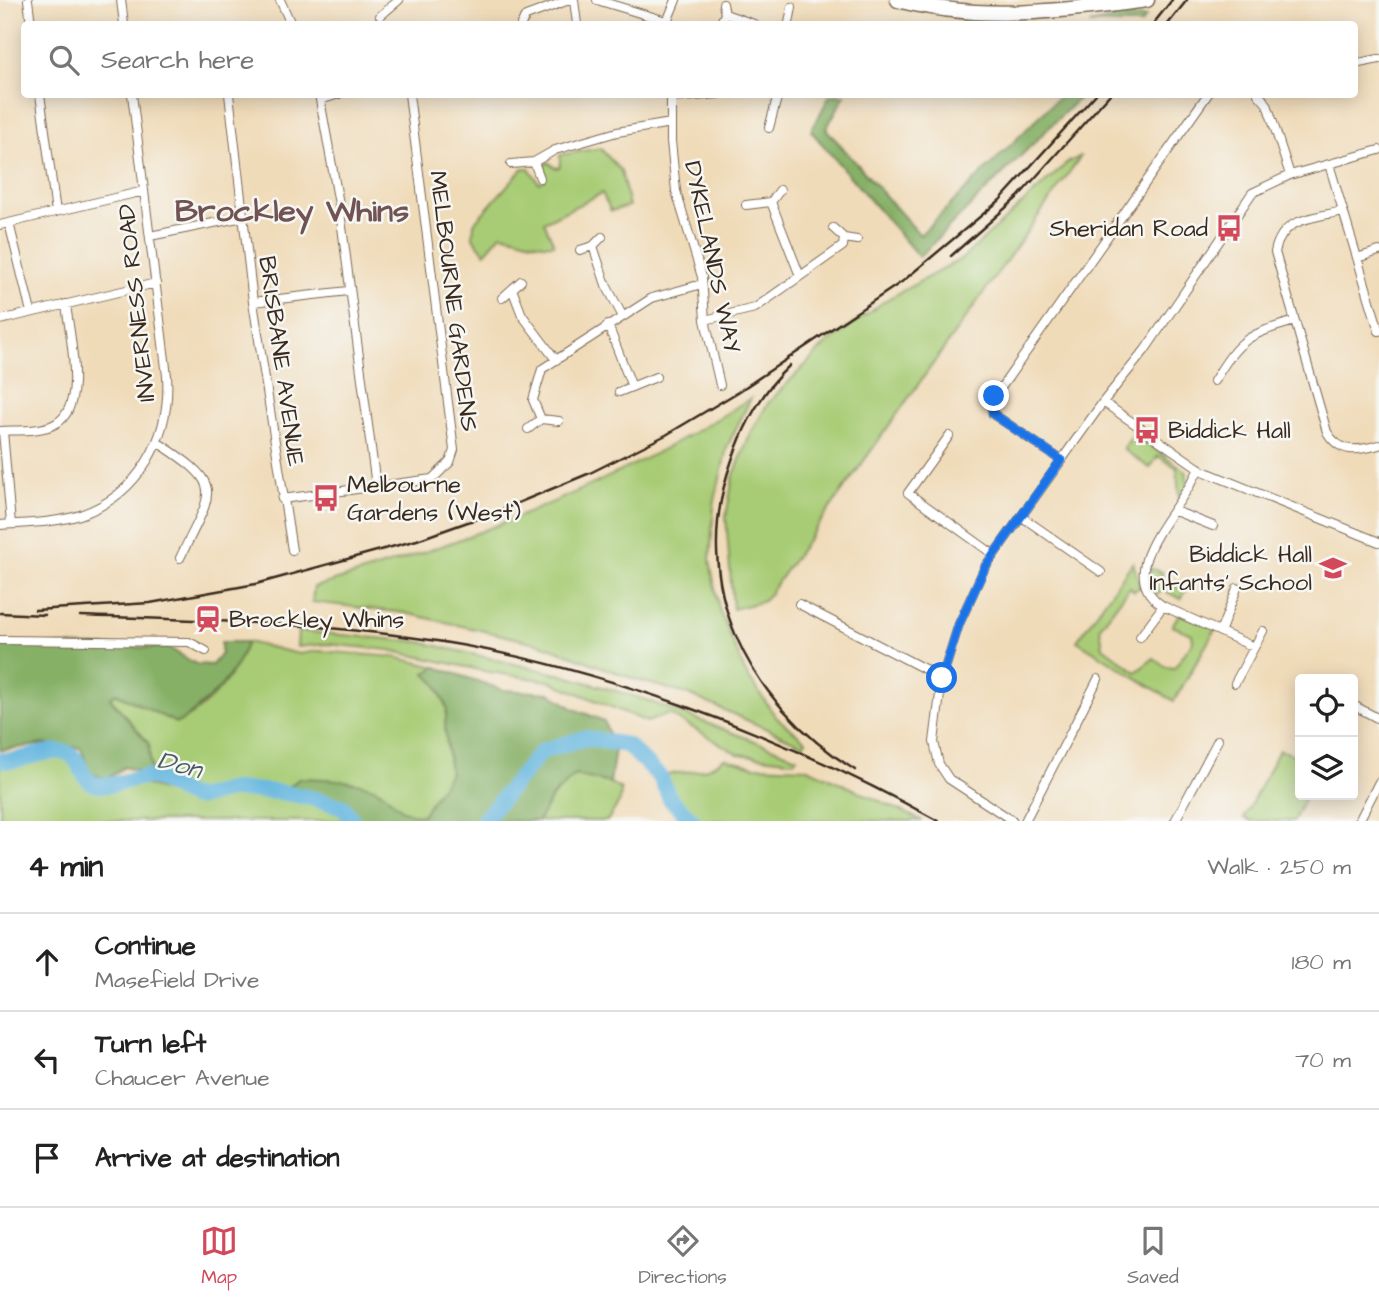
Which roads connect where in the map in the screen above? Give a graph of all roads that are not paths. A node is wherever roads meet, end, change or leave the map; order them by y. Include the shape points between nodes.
1 (28, 0) edge
2 (121, 0) edge
3 (280, 0) edge
4 (399, 0) edge
5 (572, 0) edge
6 (597, 0) edge
7 (676, 0) edge
8 (902, 0) edge
9 (1147, 0) edge
10 (618, 3) edge
11 (723, 4) dead end
12 (792, 7) dead end
13 (725, 14) junction
14 (380, 16) dead end
15 (31, 21) edge
16 (124, 21) edge
17 (290, 21) edge
18 (523, 21) edge
19 (576, 21) edge
20 (661, 21) edge
21 (667, 21) edge
22 (722, 21) edge
23 (745, 21) edge
24 (790, 21) edge
25 (1379, 59) edge
26 (1358, 63) edge
27 (41, 98) edge
28 (132, 98) edge
29 (229, 98) edge
30 (320, 98) edge
31 (410, 98) edge
32 (671, 98) edge
33 (777, 98) edge
34 (1205, 98) edge
35 (1262, 98) edge
36 (671, 123) junction
37 (769, 128) dead end
38 (1379, 150) edge
39 (534, 162) junction
40 (511, 164) dead end
41 (1329, 164) junction
42 (1290, 175) junction
43 (540, 178) dead end
44 (780, 190) dead end
45 (144, 191) junction
46 (771, 202) junction
47 (746, 205) dead end
48 (1343, 211) junction
49 (56, 212) junction
50 (243, 217) junction
51 (4, 224) edge
52 (834, 228) dead end
53 (150, 236) junction
54 (602, 237) dead end
55 (844, 238) junction
56 (857, 240) dead end
57 (593, 246) junction
58 (580, 250) dead end
59 (1379, 251) edge
60 (1357, 258) junction
61 (800, 276) junction
62 (521, 281) dead end
63 (156, 283) junction
64 (702, 284) junction
65 (512, 289) junction
66 (348, 290) junction
67 (502, 298) dead end
68 (253, 302) junction
69 (66, 304) junction
70 (31, 312) junction
71 (622, 315) junction
72 (0, 320) edge
73 (705, 320) junction
74 (1295, 321) junction
75 (608, 325) junction
76 (1379, 331) edge
77 (556, 360) junction
78 (656, 377) dead end
79 (1214, 382) dead end
80 (720, 385) dead end
81 (632, 387) junction
82 (619, 392) dead end
83 (1102, 402) junction
84 (541, 419) junction
85 (559, 421) dead end
86 (528, 429) dead end
87 (1, 431) edge
88 (949, 436) dead end
89 (157, 442) junction
90 (1379, 445) edge
91 (1061, 460) junction
92 (1199, 468) junction
93 (376, 486) junction
94 (282, 499) junction
95 (1175, 511) junction
96 (1022, 517) junction
97 (11, 524) junction
98 (0, 525) edge
99 (1213, 526) dead end
100 (1379, 542) edge
101 (292, 550) dead end
102 (993, 554) junction
103 (180, 558) dead end
104 (1101, 572) dead end
105 (1237, 588) dead end
106 (799, 604) dead end
107 (1163, 606) junction
108 (1221, 630) junction
109 (1262, 631) dead end
110 (1140, 637) dead end
111 (0, 640) edge
112 (1254, 647) junction
113 (206, 651) dead end
114 (942, 678) junction
115 (1098, 679) dead end
116 (1235, 683) dead end
117 (1358, 708) edge
118 (1379, 719) edge
119 (1218, 740) dead end
120 (1379, 782) edge
121 (1013, 821) edge
122 (1025, 821) edge
123 (1175, 821) edge
124 (1359, 821) edge

1 - 15 street
2 - 16 street
3 - 17 street
4 - 14 street
5 - 18 street
5 - 19 street
6 - 10 street
7 - 21 street
8 - 9 highway via 1019,12
10 - 20 street
11 - 13 street
12 - 24 street
13 - 22 street
13 - 23 street
25 - 26 street
27 - 49 street
28 - 45 street, INVERNESS ROAD
29 - 50 street, BRISBANE AVENUE
30 - 66 street
31 - 93 street, MELBOURNE GARDENS via 454,450 450,462 432,479
32 - 36 street, DYKELANDS WAY
33 - 37 street
34 - 91 street via 991,402 993,414
35 - 42 street
36 - 39 street via 617,132 555,150
36 - 64 street, DYKELANDS WAY via 676,191
38 - 41 street
39 - 40 street
39 - 43 street
41 - 42 street
41 - 48 street
42 - 83 street via 1265,184 1241,205 1145,350
44 - 46 street
45 - 49 street
45 - 53 street, INVERNESS ROAD
46 - 47 street
46 - 61 street
48 - 60 street
48 - 74 street via 1293,223 1278,240 1275,252
49 - 51 street
50 - 53 street
50 - 68 street, BRISBANE AVENUE
51 - 70 street
52 - 55 street
53 - 63 street, INVERNESS ROAD
54 - 57 street
55 - 56 street
55 - 61 street via 843,246
57 - 58 street
57 - 71 street
59 - 60 street
60 - 76 street
61 - 73 street via 755,308
62 - 65 street
63 - 69 street
63 - 89 street, INVERNESS ROAD via 168,389
64 - 71 street via 652,298
64 - 73 street, DYKELANDS WAY
65 - 67 street
65 - 77 street via 522,315
66 - 68 street
66 - 93 street
68 - 94 street, BRISBANE AVENUE
69 - 70 street
69 - 87 street via 74,379 71,405 52,425
70 - 72 street
71 - 75 street
73 - 80 street, DYKELANDS WAY
74 - 79 street via 1245,338
74 - 90 street via 1331,440 1356,451
75 - 77 street
75 - 81 street
77 - 84 street via 542,369 533,400
78 - 81 street
81 - 82 street
83 - 91 street
83 - 92 street
84 - 85 street
84 - 86 street
87 - 97 street
88 - 102 street via 908,493
89 - 97 street, INVERNESS ROAD via 128,485 95,508 61,519
89 - 103 street via 195,466 206,480 207,498
91 - 96 street
92 - 95 street
92 - 100 street
93 - 94 street, MELBOURNE GARDENS
94 - 101 street, BRISBANE AVENUE
95 - 99 street
95 - 107 street via 1143,564 1144,587 1150,598
96 - 102 street
96 - 104 street
97 - 98 street, INVERNESS ROAD
102 - 114 street via 959,624
105 - 108 street
106 - 114 street
107 - 108 street
107 - 110 street
108 - 112 street
109 - 112 street
111 - 113 street via 189,642
112 - 116 street
114 - 121 street via 935,732 939,764 949,779
115 - 122 street
117 - 118 street
119 - 123 street
120 - 124 street

